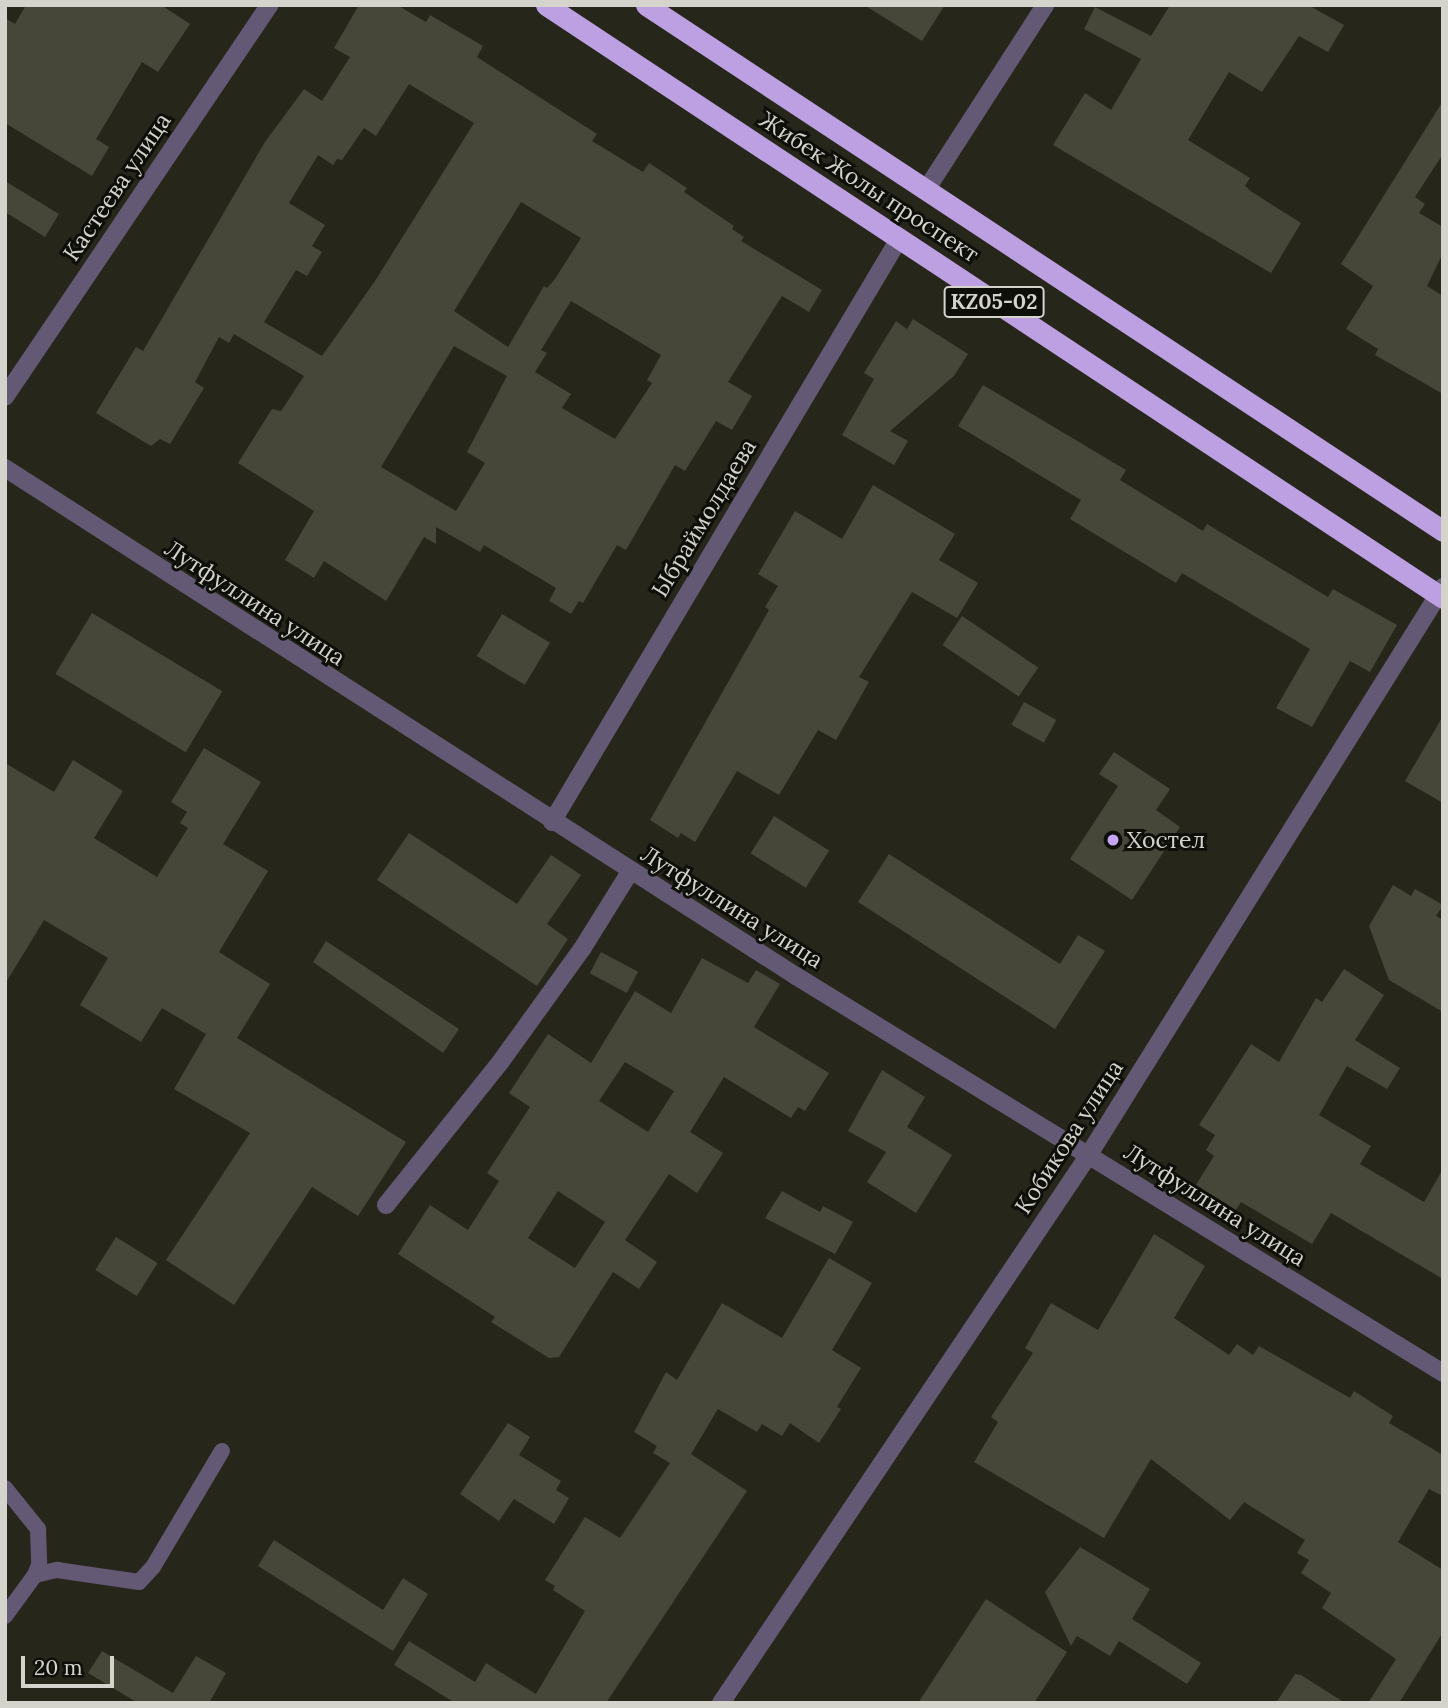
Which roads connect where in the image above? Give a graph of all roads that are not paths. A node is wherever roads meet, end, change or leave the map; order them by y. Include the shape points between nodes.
1 (269, 5) edge
2 (546, 5) edge
3 (646, 5) edge
4 (1045, 5) edge
5 (926, 190) junction
6 (899, 239) junction
7 (5, 397) edge
8 (5, 468) edge
9 (1443, 531) edge
10 (1441, 593) edge
11 (552, 822) junction
12 (630, 872) junction
13 (1088, 1156) junction
14 (386, 1205) dead end
15 (1443, 1373) edge
16 (222, 1451) dead end
17 (5, 1488) edge
18 (35, 1575) junction
19 (5, 1615) edge
20 (721, 1703) edge

1 - 7 street, Кастеева улица
2 - 6 highway, Жибек Жолы проспект / KZ05-02
3 - 5 highway, Жибек Жолы проспект
4 - 5 street
5 - 9 highway, Жибек Жолы проспект
6 - 10 highway, Жибек Жолы проспект / KZ05-02
6 - 11 street, Ыбраймолдаева
8 - 11 street, Лутфуллина улица
10 - 13 street, Кобикова улица
11 - 12 street, Лутфуллина улица
12 - 13 street, Лутфуллина улица
12 - 14 street via 582,949 499,1065
13 - 15 street, Лутфуллина улица
13 - 20 street, Кобикова улица
16 - 18 lane via 153,1567 139,1581 57,1570
17 - 18 lane via 38,1529
18 - 19 lane

